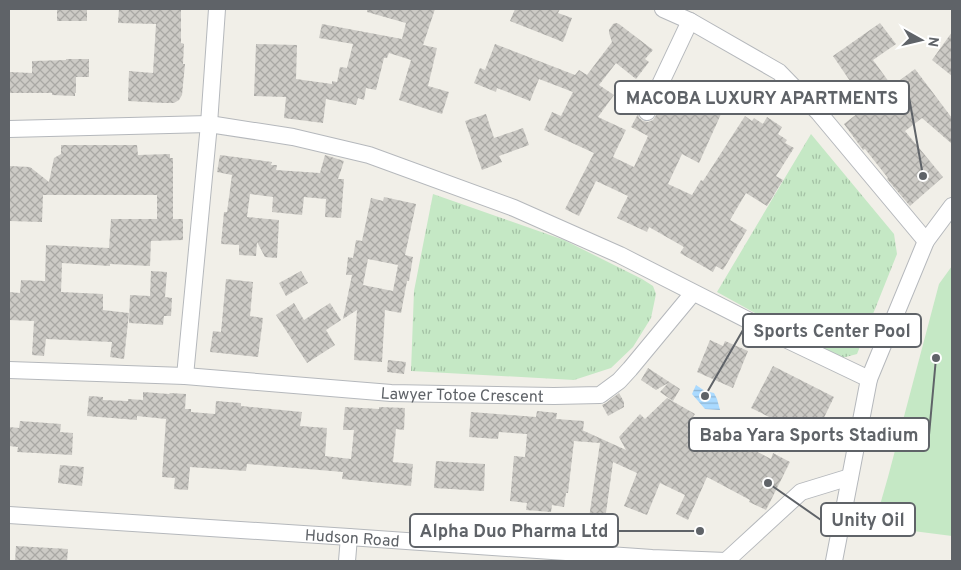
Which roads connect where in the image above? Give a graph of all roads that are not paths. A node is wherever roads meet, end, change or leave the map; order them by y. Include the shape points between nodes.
1 (217, 9) edge
2 (663, 9) edge
3 (690, 21) junction
4 (646, 112) dead end
5 (209, 124) junction
6 (9, 128) edge
7 (950, 213) edge
8 (926, 241) junction
9 (693, 293) junction
10 (9, 370) edge
11 (185, 376) junction
12 (869, 379) junction
13 (850, 477) junction
14 (9, 515) edge
15 (349, 536) junction
16 (651, 560) edge
17 (347, 561) edge
18 (726, 561) edge
19 (834, 561) edge

1 - 5 street
2 - 3 street
3 - 4 street
3 - 8 street via 779,72 819,114
5 - 6 street
5 - 9 street via 293,137 369,155 514,208 620,255
5 - 11 street
7 - 8 street
8 - 12 street
9 - 11 street, Lawyer Totoe Crescent via 630,369 600,395 391,392
9 - 12 street
10 - 11 street, Lawyer Totoe Crescent
12 - 13 street
13 - 18 street via 801,492
13 - 19 street
14 - 15 street, Hudson Road
15 - 16 street, Hudson Road
15 - 17 street
16 - 18 street, Hudson Road

